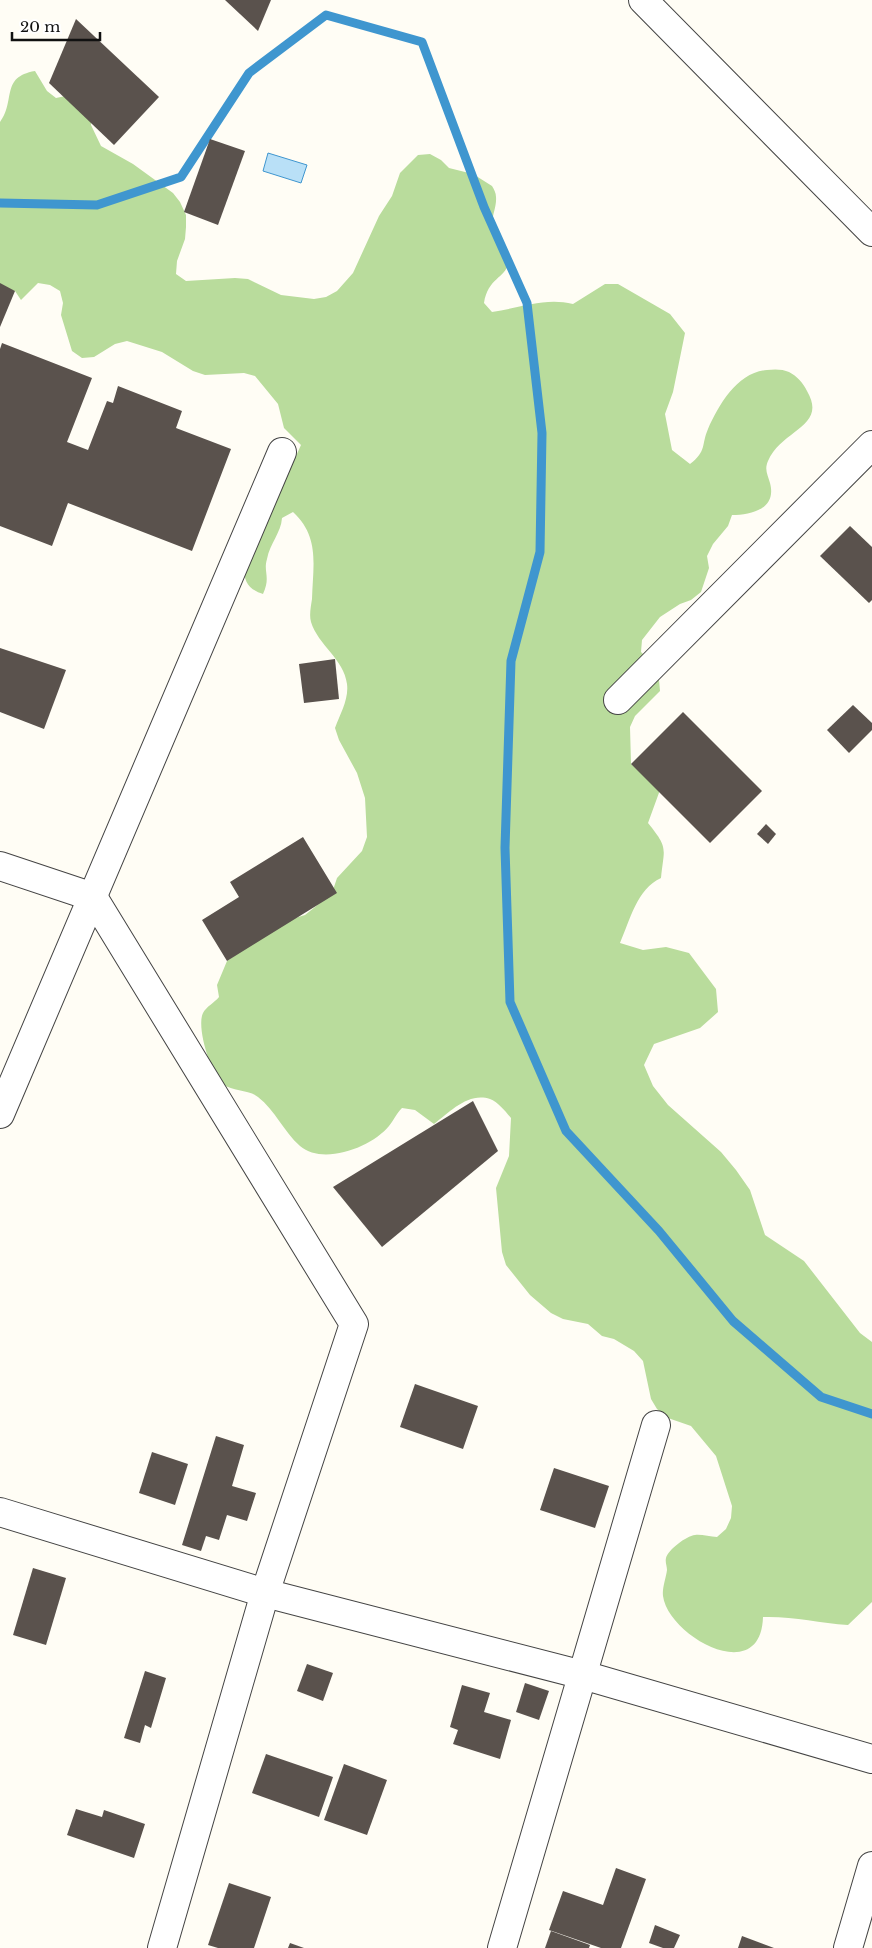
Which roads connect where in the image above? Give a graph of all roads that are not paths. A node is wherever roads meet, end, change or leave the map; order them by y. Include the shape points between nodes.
1 (643, 0) edge
2 (872, 232) edge
3 (872, 445) edge
4 (282, 452) dead end
5 (618, 700) dead end
6 (0, 866) edge
7 (93, 897) junction
8 (0, 1114) edge
9 (656, 1424) dead end
10 (0, 1512) edge
11 (265, 1593) junction
12 (583, 1675) junction
13 (872, 1759) edge
14 (872, 1866) edge
15 (162, 1948) edge
16 (502, 1948) edge
17 (848, 1948) edge

1 - 2 street
3 - 5 street
4 - 7 street
6 - 7 street
7 - 8 street
7 - 11 street via 354,1324
9 - 12 street
10 - 11 street
11 - 12 street
11 - 15 street
12 - 13 street
12 - 16 street
14 - 17 street

